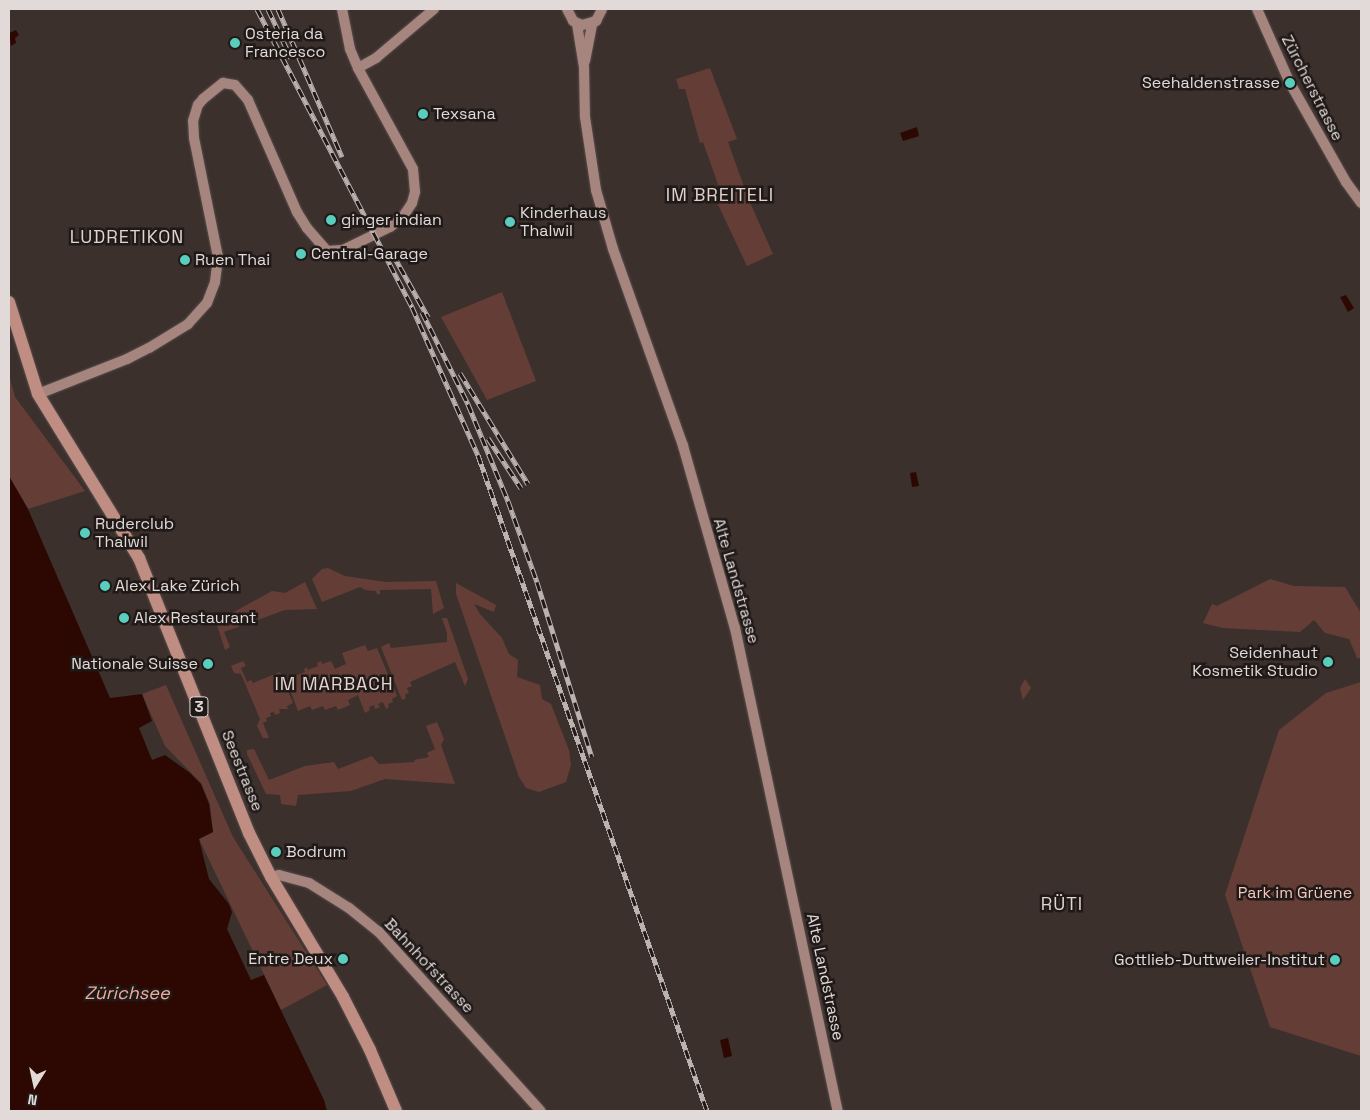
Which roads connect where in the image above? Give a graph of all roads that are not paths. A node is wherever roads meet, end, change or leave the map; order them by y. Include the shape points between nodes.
1 (342, 9) edge
2 (434, 9) edge
3 (567, 9) edge
4 (602, 9) edge
5 (1257, 9) edge
6 (577, 24) junction
7 (592, 24) junction
8 (584, 67) junction
9 (358, 68) junction
10 (1361, 203) edge
11 (9, 302) edge
12 (38, 394) junction
13 (271, 877) junction
14 (396, 1111) edge
15 (541, 1111) edge
16 (838, 1111) edge

1 - 9 main road via 350,49
2 - 9 main road via 376,58
3 - 6 main road
4 - 7 main road
5 - 10 main road, Zürcherstrasse via 1290,84
6 - 7 main road
6 - 8 main road, Alte Landstrasse
7 - 8 main road, Alte Landstrasse
8 - 16 main road, Alte Landstrasse via 586,117 596,190 619,268 683,446 735,628
9 - 12 main road via 413,169 415,192 402,218 343,250 327,250 297,212 243,92 235,85 223,83 198,105 193,121 218,257 215,282 207,303 188,324 149,348
11 - 12 main road, Seestrasse / 3
12 - 13 main road, Seestrasse / 3 via 139,558 249,833
13 - 14 main road, Seestrasse / 3 via 343,997
13 - 15 main road, Bahnhofstrasse via 278,875 309,883 379,932

